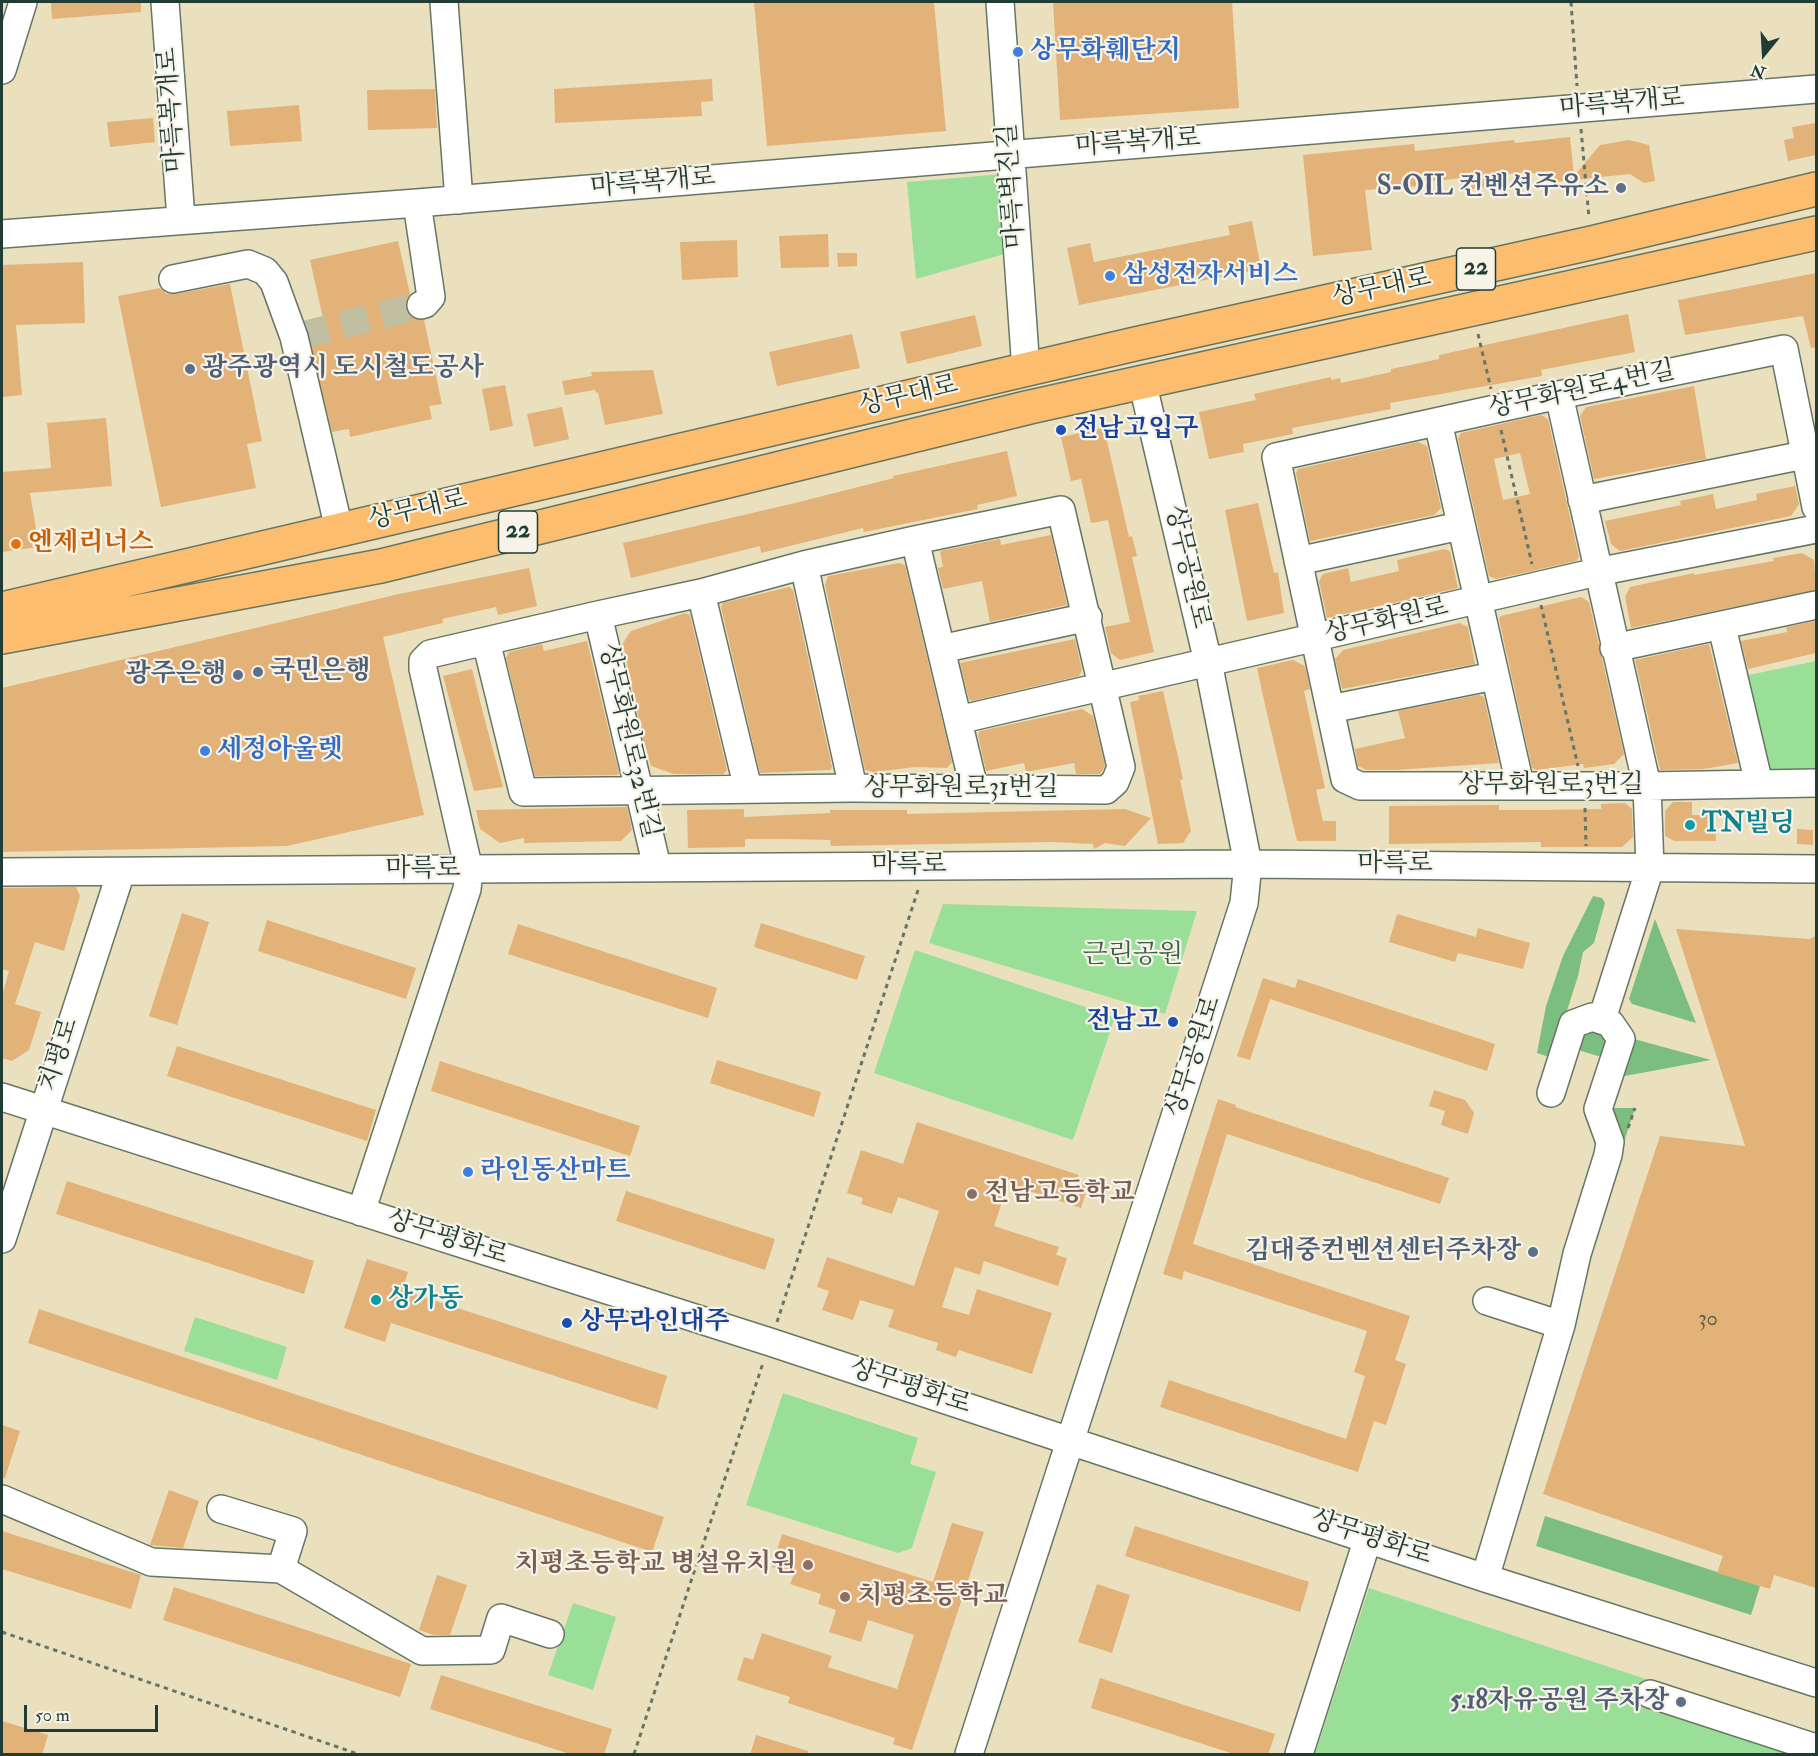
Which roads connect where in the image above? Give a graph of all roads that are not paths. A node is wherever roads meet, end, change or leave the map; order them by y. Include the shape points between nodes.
1 (23, 2) edge
2 (165, 2) edge
3 (444, 2) edge
4 (1000, 2) edge
5 (2, 70) edge
6 (1816, 89) edge
7 (1012, 154) junction
8 (1816, 189) edge
9 (459, 200) junction
10 (417, 204) junction
11 (181, 219) junction
12 (1816, 233) edge
13 (2, 234) edge
14 (173, 279) dead end
15 (421, 305) dead end
16 (1135, 344) junction
17 (1026, 370) junction
18 (1142, 381) junction
19 (1559, 394) junction
20 (1438, 422) junction
21 (1804, 455) junction
22 (1582, 500) junction
23 (1816, 507) edge
24 (1061, 510) joint
25 (1460, 526) junction
26 (339, 529) junction
27 (1816, 529) edge
28 (915, 540) junction
29 (1298, 561) junction
30 (804, 565) junction
31 (1597, 572) junction
32 (701, 593) junction
33 (1477, 601) junction
34 (1816, 605) edge
35 (2, 609) edge
36 (598, 615) junction
37 (1088, 617) junction
38 (1722, 627) junction
39 (2, 637) edge
40 (1314, 638) junction
41 (486, 641) junction
42 (1614, 648) junction
43 (941, 649) junction
44 (1208, 662) junction
45 (1494, 676) junction
46 (1104, 687) junction
47 (1330, 709) junction
48 (958, 720) junction
49 (1816, 783) edge
50 (1759, 784) junction
51 (1520, 785) junction
52 (1647, 786) junction
53 (854, 788) junction
54 (974, 788) junction
55 (748, 789) junction
56 (641, 790) junction
57 (1248, 864) junction
58 (657, 867) junction
59 (1650, 868) junction
60 (1816, 869) edge
61 (469, 870) junction
62 (121, 872) junction
63 (2, 873) edge
64 (1602, 1019) junction
65 (1551, 1094) dead end
66 (2, 1097) edge
67 (42, 1110) junction
68 (361, 1212) junction
69 (2, 1239) edge
70 (1486, 1301) dead end
71 (1561, 1325) junction
72 (1069, 1440) junction
73 (2, 1499) edge
74 (221, 1509) dead end
75 (1368, 1538) junction
76 (281, 1569) junction
77 (1485, 1578) junction
78 (550, 1634) dead end
79 (1816, 1683) edge
80 (1650, 1694) dead end
81 (1816, 1748) edge
82 (969, 1755) edge
83 (1299, 1755) edge

1 - 5 street
2 - 11 street, 마륵복개로
3 - 9 street
4 - 7 street, 마륵벽진길
6 - 7 street, 마륵복개로
7 - 9 street, 마륵복개로
7 - 17 street, 마륵벽진길
8 - 16 main road, 상무대로 / 22
9 - 10 street, 마륵복개로
10 - 11 street, 마륵복개로
10 - 15 street via 430,297
11 - 13 street, 마륵복개로
12 - 18 main road, 상무대로 / 22
14 - 26 street via 248,264 265,271 274,282 298,336
16 - 17 main road, 상무대로 / 22
16 - 18 main road, 상무공원로
17 - 26 main road, 상무대로 / 22
18 - 39 main road, 상무대로 / 22 via 381,566
18 - 44 street, 상무공원로
19 - 20 street, 상무화원로4번길
19 - 21 street, 상무화원로4번길 via 1784,349
19 - 22 street
20 - 25 street
20 - 29 street, 상무화원로4번길 via 1276,458
21 - 22 street
21 - 23 street, 상무화원로4번길
22 - 31 street
24 - 28 street, 상무화원로32번길
24 - 37 street, 상무화원로31번길
25 - 29 street
25 - 33 street
26 - 35 main road, 상무대로 / 22
27 - 31 street, 상무화원로
28 - 30 street, 상무화원로32번길
28 - 43 street
29 - 40 street
30 - 32 street, 상무화원로32번길
30 - 53 street
31 - 33 street, 상무화원로
31 - 42 street
32 - 36 street, 상무화원로32번길
32 - 55 street
33 - 40 street, 상무화원로
33 - 45 street
34 - 38 street
36 - 41 street, 상무화원로32번길
36 - 56 street, 상무화원로32번길
37 - 43 street
37 - 46 street, 상무화원로31번길
38 - 42 street
38 - 50 street
40 - 44 street, 상무화원로
40 - 47 street
41 - 56 street, 상무화원로31번길 via 523,792
41 - 61 street, 상무화원로32번길 via 430,654 423,661
42 - 52 street
43 - 48 street
44 - 46 street, 상무화원로
44 - 57 street, 상무공원로
45 - 47 street
45 - 51 street
46 - 48 street, 상무화원로
46 - 54 street, 상무화원로31번길 via 1122,767 1106,790
47 - 51 street, 상무화원로3번길 via 1345,779 1360,786
48 - 54 street
49 - 50 street, 상무화원로3번길
50 - 52 street, 상무화원로3번길
51 - 52 street, 상무화원로3번길
52 - 59 street
53 - 54 street, 상무화원로31번길
53 - 55 street, 상무화원로31번길
55 - 56 street, 상무화원로31번길
56 - 58 street, 상무화원로32번길
57 - 58 street, 마륵로
57 - 59 street, 마륵로
57 - 72 street, 상무공원로 via 1244,903 1207,1023
58 - 61 street, 마륵로
59 - 60 street, 마륵로
59 - 64 street
61 - 62 street, 마륵로
61 - 68 street via 467,889
62 - 63 street, 마륵로
62 - 67 street, 치평로
64 - 65 street via 1582,1019 1573,1024
64 - 71 street via 1610,1023 1621,1039 1598,1109 1610,1142
66 - 67 street, 상무평화로
67 - 68 street, 상무평화로
67 - 69 street, 치평로
68 - 72 street, 상무평화로
70 - 71 street
71 - 77 street
72 - 75 street, 상무평화로
72 - 82 street, 상무공원로
73 - 76 street via 152,1562
74 - 76 street via 293,1532
75 - 77 street, 상무평화로
75 - 83 street
76 - 78 street via 422,1651 491,1650 501,1618
77 - 79 street, 상무평화로
80 - 81 street

